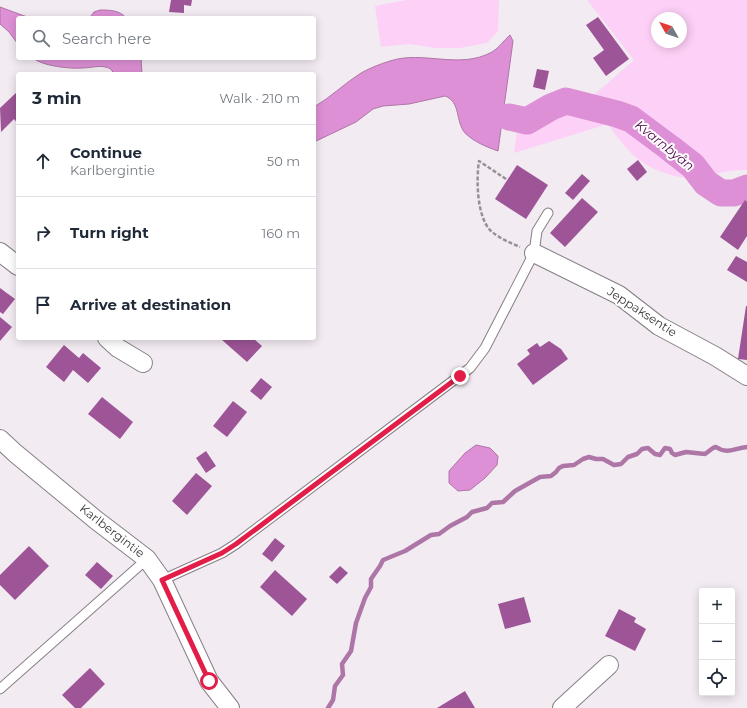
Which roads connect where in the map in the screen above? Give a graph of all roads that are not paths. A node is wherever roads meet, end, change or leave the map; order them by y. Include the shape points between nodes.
1 (548, 213) dead end
2 (0, 252) edge
3 (534, 253) junction
4 (16, 264) edge
5 (109, 340) edge
6 (143, 363) dead end
7 (747, 376) edge
8 (0, 439) edge
9 (147, 559) junction
10 (162, 580) junction
11 (609, 665) dead end
12 (0, 689) edge
13 (230, 708) edge
14 (562, 708) edge

1 - 3 lane via 537,231
2 - 4 street
3 - 7 street, Jeppaksentie via 619,295 659,326
3 - 10 lane via 485,348 470,368 236,544
5 - 6 street
8 - 9 street, Karlbergintie via 96,520
9 - 10 street, Karlbergintie
9 - 12 lane
10 - 13 street, Karlbergintie via 209,681
11 - 14 street

